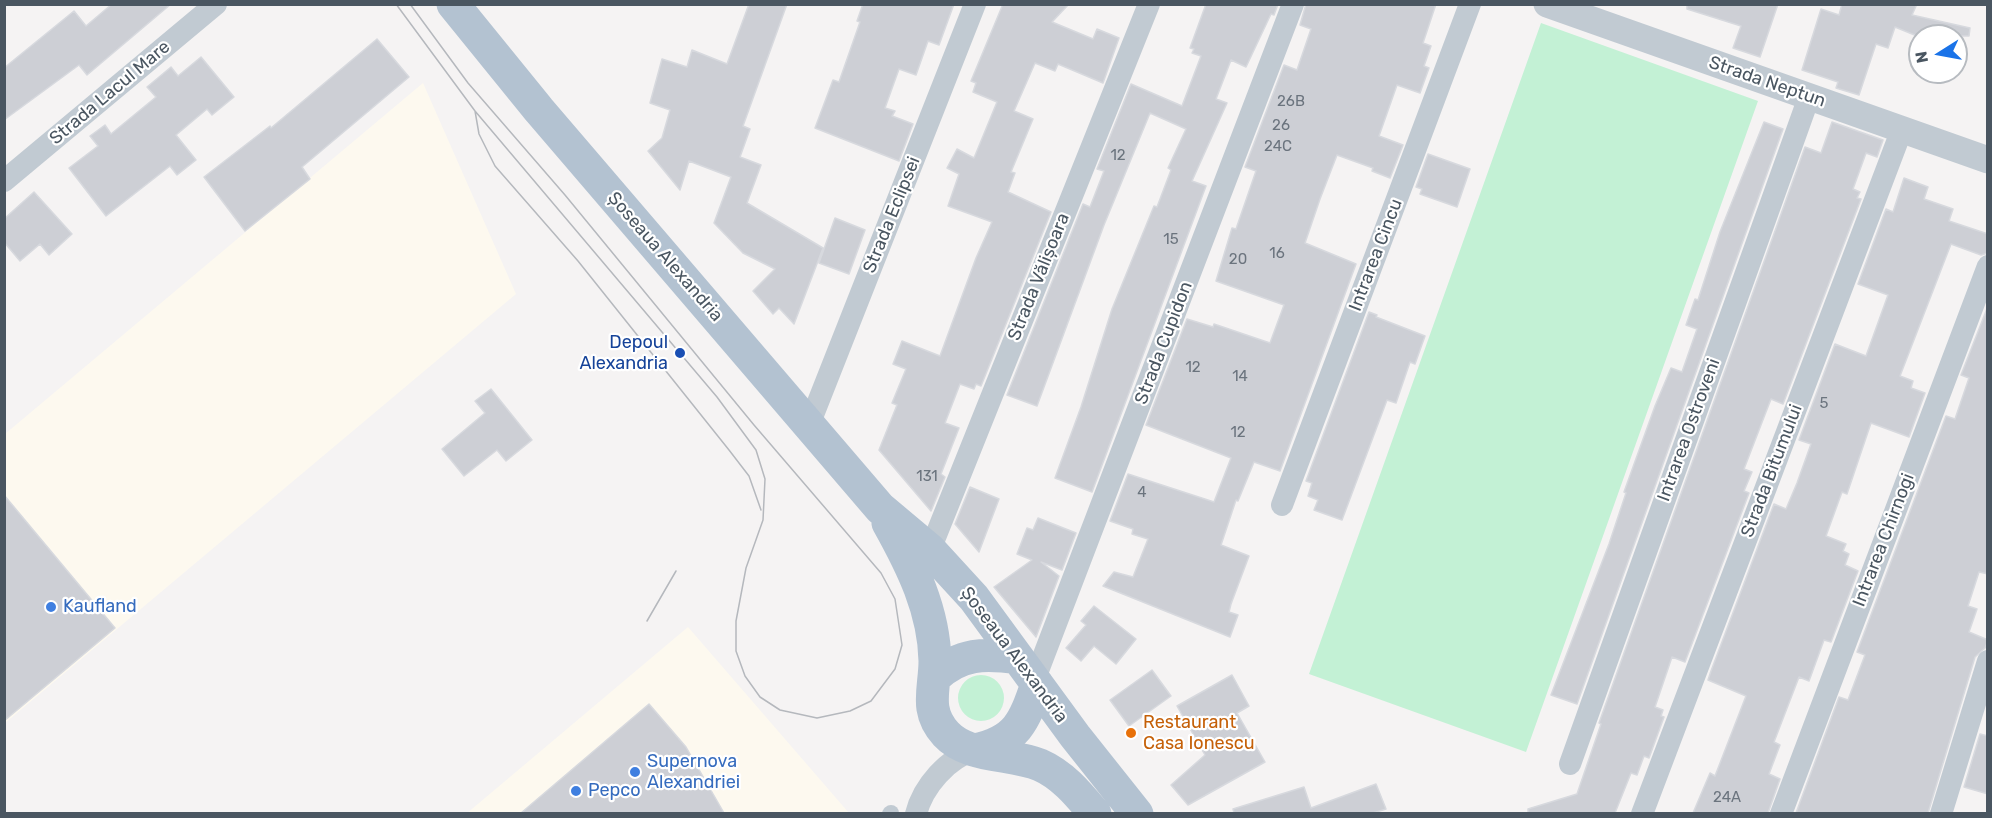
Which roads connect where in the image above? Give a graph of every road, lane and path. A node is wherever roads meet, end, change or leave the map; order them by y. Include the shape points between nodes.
1 (216, 4) edge
2 (453, 4) edge
3 (975, 4) edge
4 (1149, 4) edge
5 (1293, 4) edge
6 (1470, 4) edge
7 (1554, 6) edge
8 (1809, 97) junction
9 (1902, 129) junction
10 (1988, 160) edge
11 (4, 181) edge
12 (1988, 266) edge
13 (809, 425) junction
14 (1282, 505) dead end
15 (880, 508) junction
16 (930, 550) junction
17 (1988, 661) edge
18 (1030, 674) junction
19 (935, 677) junction
20 (975, 750) junction
21 (1570, 764) dead end
22 (916, 813) edge
23 (1095, 813) edge
24 (1137, 813) edge
25 (1642, 813) edge
26 (1781, 813) edge
27 (1941, 813) edge

1 - 11 street, Strada Lacul Mare
2 - 13 main road, Șoseaua Alexandria
3 - 13 street, Strada Eclipsei
4 - 16 street, Strada Vălișoara
5 - 18 street, Strada Cupidon
6 - 14 street, Intrarea Cincu
7 - 8 street, Strada Neptun
8 - 9 street, Strada Neptun
8 - 21 street, Intrarea Ostroveni
9 - 10 street, Strada Neptun
9 - 25 street, Strada Bitumului
12 - 26 street, Intrarea Chirnogi
13 - 15 main road, Șoseaua Alexandria
15 - 16 main road, Șoseaua Alexandria
15 - 19 main road, Șoseaua Alexandria via 921,590 933,630
16 - 18 main road, Șoseaua Alexandria via 974,598
17 - 27 street
18 - 19 main road via 993,654 964,657
18 - 20 main road via 1028,712 1012,735
18 - 24 main road, Șoseaua Alexandria
19 - 20 main road, Șoseaua Alexandria via 930,690 938,725 959,745
20 - 22 street via 953,759 932,783
20 - 23 main road, Șoseaua Alexandria via 1017,758 1054,772

